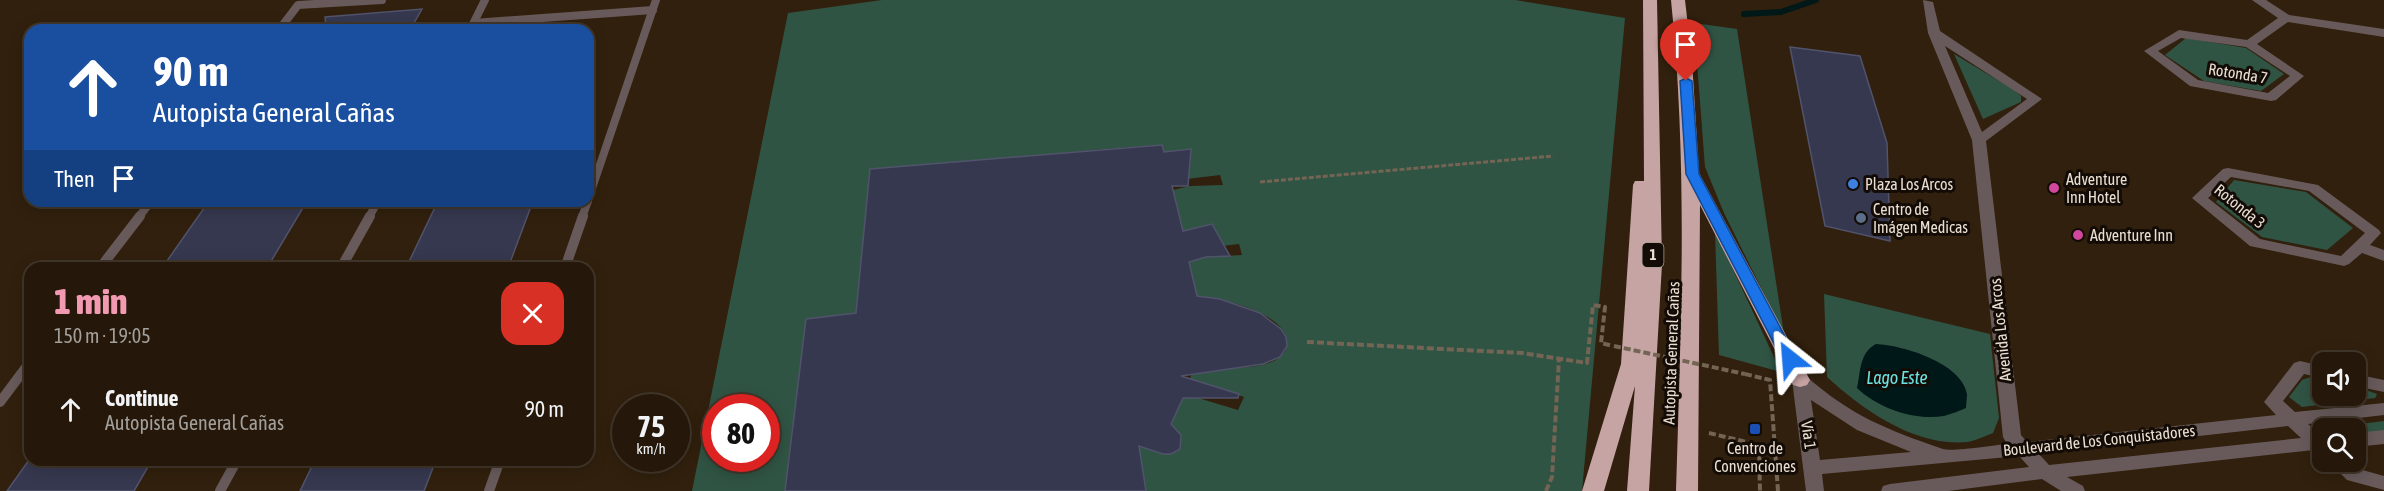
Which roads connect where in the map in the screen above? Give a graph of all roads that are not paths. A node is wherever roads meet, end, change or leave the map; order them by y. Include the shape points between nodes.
1 (382, 0) edge
2 (485, 0) edge
3 (656, 0) edge
4 (1678, 0) edge
5 (2258, 0) edge
6 (1926, 2) dead end
7 (1651, 9) edge
8 (653, 10) junction
9 (2286, 18) junction
10 (284, 24) edge
11 (473, 24) edge
12 (495, 24) edge
13 (1934, 33) junction
14 (2384, 33) edge
15 (2249, 45) junction
16 (1979, 140) junction
17 (1692, 174) junction
18 (594, 183) edge
19 (146, 207) edge
20 (375, 207) edge
21 (586, 207) edge
22 (2362, 247) junction
23 (2384, 256) edge
24 (105, 262) edge
25 (344, 262) edge
26 (567, 262) edge
27 (24, 370) edge
28 (2312, 370) edge
29 (1800, 380) junction
30 (2366, 383) edge
31 (2384, 387) edge
32 (0, 402) edge
33 (2384, 408) edge
34 (2291, 419) junction
35 (2312, 437) edge
36 (2384, 437) edge
37 (2366, 439) edge
38 (2312, 446) edge
39 (2022, 448) junction
40 (1952, 455) junction
41 (234, 466) edge
42 (498, 466) edge
43 (1813, 468) junction
44 (2045, 472) junction
45 (2349, 472) edge
46 (2384, 483) edge
47 (220, 491) edge
48 (489, 491) edge
49 (1593, 491) edge
50 (1638, 491) edge
51 (1687, 491) edge
52 (1815, 491) edge
53 (1890, 491) edge
54 (2076, 491) edge

1 - 10 lane via 298,5
2 - 11 lane
3 - 8 lane
4 - 17 highway, Autopista General Cañas
5 - 9 street
6 - 13 street, Avenida Los Arcos
7 - 49 highway via 1631,364
7 - 50 highway, Autopista General Cañas / 1 via 1653,264
8 - 12 lane
8 - 18 lane
9 - 14 street
9 - 15 street
13 - 16 street, Avenida Los Arcos
13 - 16 street via 2036,99
15 - 15 street, Rotonda 7 via 2179,34 2150,51 2194,83 2271,97 2298,76
16 - 39 street, Avenida Los Arcos via 2012,437
17 - 29 highway
17 - 51 highway, Autopista General Cañas
19 - 24 lane
20 - 25 lane
21 - 26 lane
22 - 22 street, Rotonda 3 via 2374,233 2313,188 2228,172 2199,198 2255,243 2344,261
22 - 23 street
27 - 32 lane
28 - 34 street via 2300,367 2273,402
29 - 40 street via 1850,420 1882,436
29 - 43 street, Vía 1
30 - 31 street
33 - 34 street, Boulevard de Los Conquistadores
34 - 35 street
34 - 39 street, Boulevard de Los Conquistadores
36 - 37 street
38 - 44 street, Boulevard de Los Conquistadores
39 - 40 street, Boulevard de Los Conquistadores
39 - 44 street, Avenida Los Arcos
40 - 43 street, Boulevard de Los Conquistadores
41 - 47 lane
42 - 48 lane
43 - 52 street, Vía 1
44 - 53 street, Boulevard de Los Conquistadores
44 - 54 street, Avenida Los Arcos
45 - 46 street

